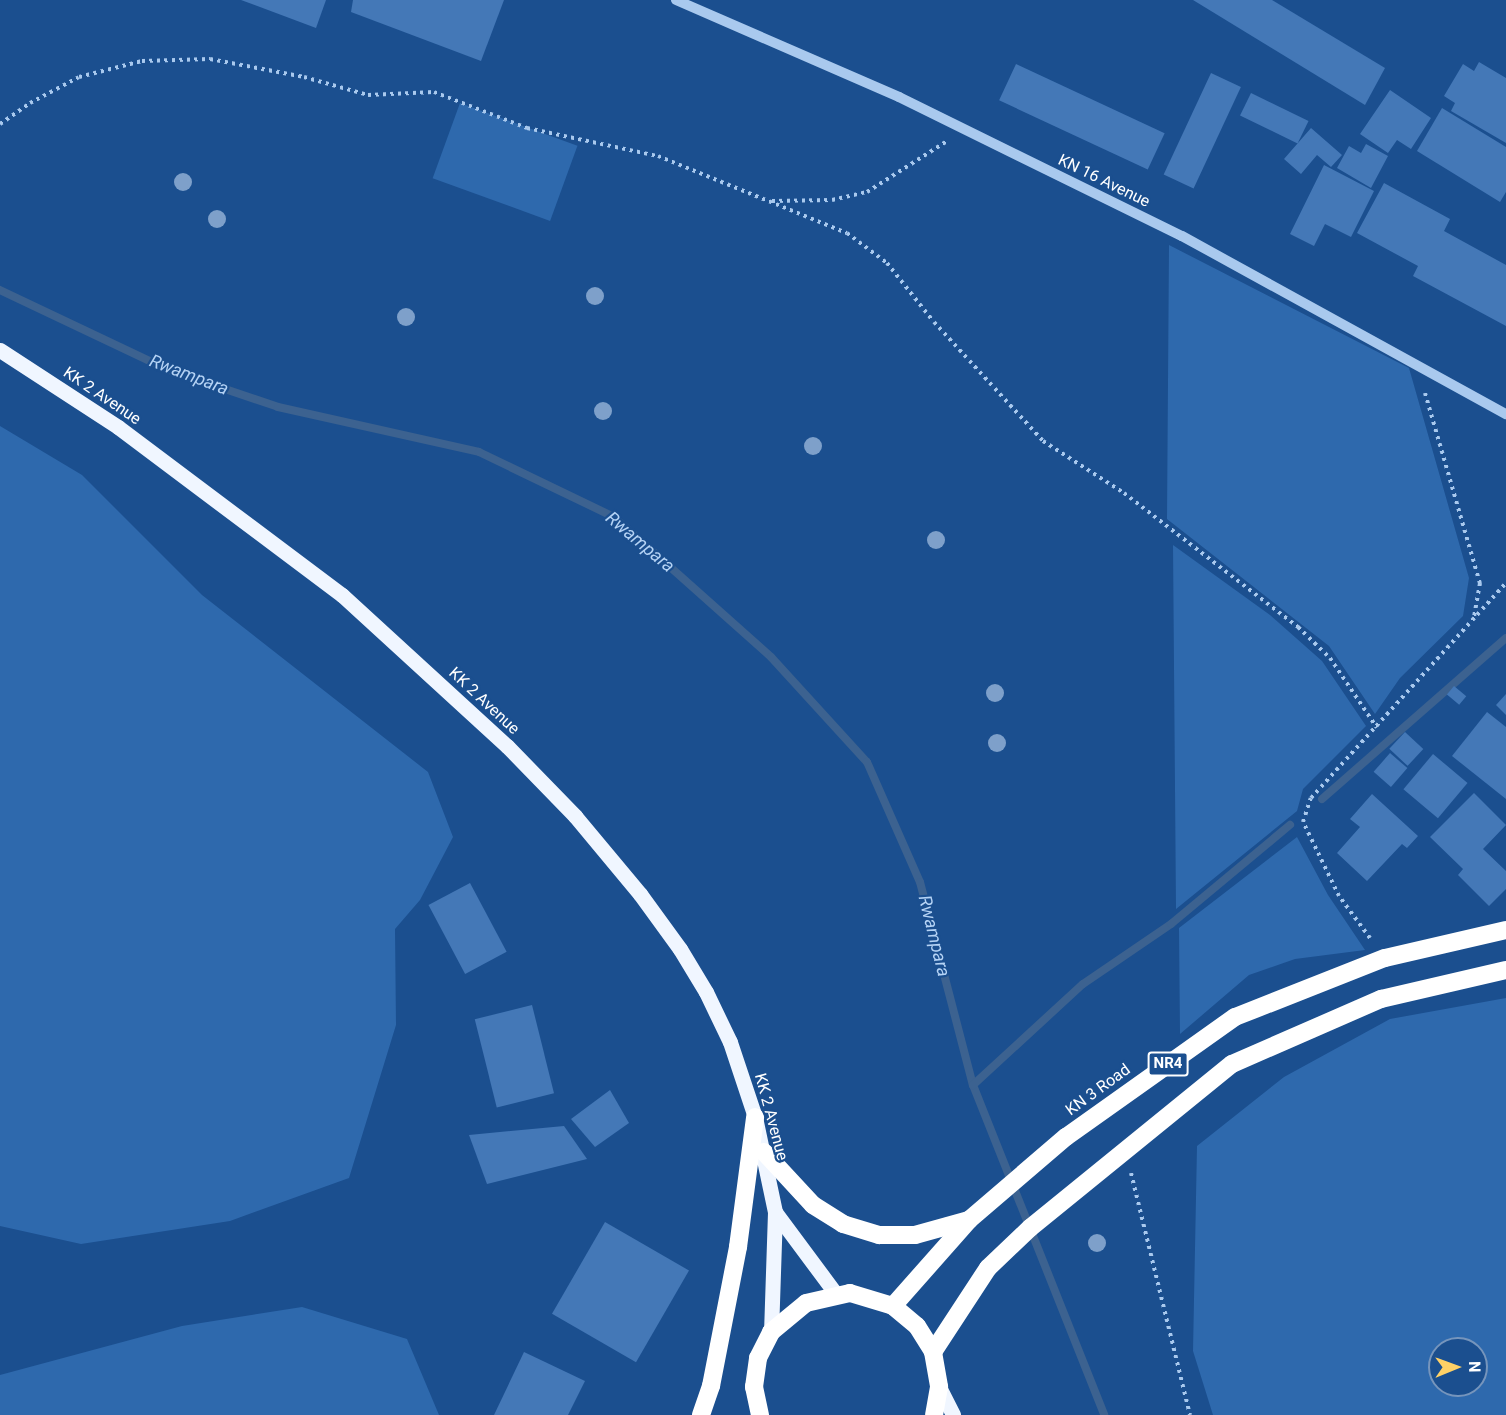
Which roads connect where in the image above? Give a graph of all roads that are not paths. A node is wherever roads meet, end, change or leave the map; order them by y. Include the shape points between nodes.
1 (676, 0) edge
2 (0, 350) edge
3 (1506, 414) edge
4 (1506, 930) edge
5 (1506, 970) edge
6 (755, 1117) junction
7 (764, 1152) junction
8 (775, 1212) junction
9 (969, 1220) junction
10 (836, 1294) junction
11 (893, 1306) junction
12 (771, 1332) junction
13 (933, 1352) junction
14 (939, 1387) junction
15 (758, 1413) edge
16 (701, 1415) edge
17 (934, 1415) edge
18 (953, 1415) edge

1 - 3 street, KN 16 Avenue via 899,97 1182,236
2 - 6 main road, KK 2 Avenue via 118,427 342,596 507,746 575,816 680,949 730,1042
4 - 9 highway, KN 3 Road / NR4 via 1385,958 1235,1017 1066,1137
5 - 13 highway, NR4 via 1381,999 1232,1064 1125,1149 988,1268
6 - 7 main road, KK 2 Avenue
6 - 16 highway via 738,1247 711,1386
7 - 8 main road, KK 2 Avenue
7 - 9 highway via 813,1205 843,1224 879,1235 915,1235
8 - 10 main road, KK 2 Avenue
8 - 12 main road, KK 2 Avenue
9 - 11 highway, KN 3 Road / NR4
10 - 11 highway via 872,1297
10 - 12 highway via 806,1303 786,1315
11 - 13 highway via 917,1326
12 - 15 highway via 758,1358 754,1388
13 - 14 highway
14 - 17 highway
14 - 18 main road

